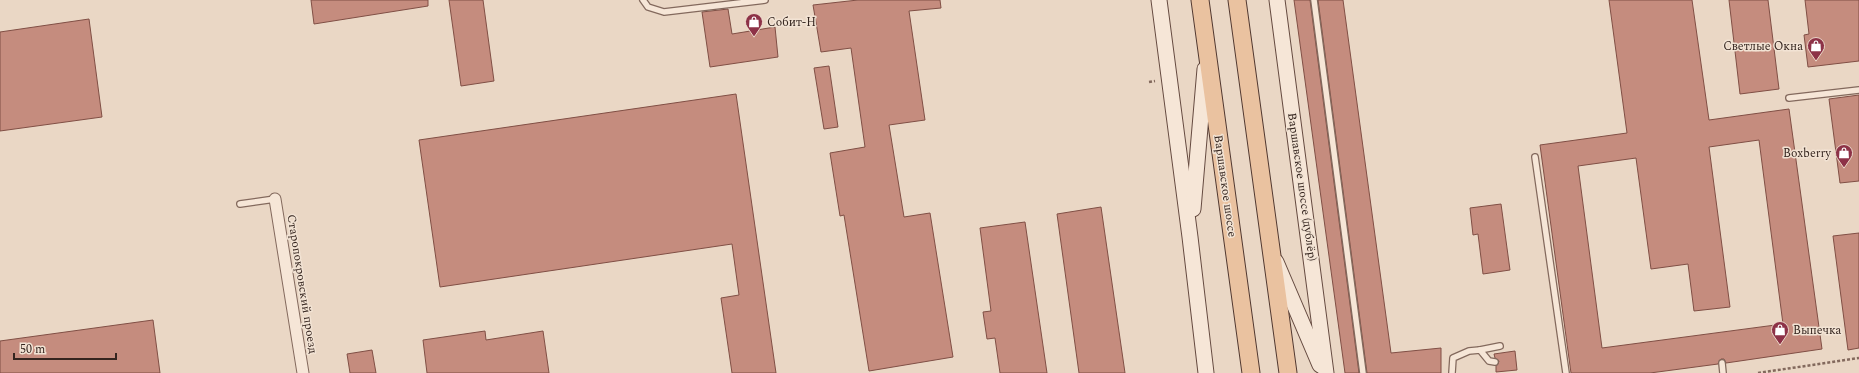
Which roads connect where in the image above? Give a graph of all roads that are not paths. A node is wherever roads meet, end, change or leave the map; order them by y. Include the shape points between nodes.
1 (643, 0) edge
2 (765, 0) edge
3 (1159, 0) edge
4 (1200, 0) edge
5 (1237, 0) edge
6 (1277, 0) edge
7 (1314, 0) edge
8 (1207, 52) junction
9 (1859, 90) edge
10 (1789, 98) dead end
11 (1535, 157) dead end
12 (275, 199) joint
13 (240, 204) dead end
14 (1190, 237) junction
15 (1271, 249) junction
16 (1500, 346) dead end
17 (1480, 350) junction
18 (1495, 362) dead end
19 (1722, 363) dead end
20 (303, 373) edge
21 (1206, 373) edge
22 (1251, 373) edge
23 (1288, 373) edge
24 (1325, 373) edge
25 (1363, 373) edge
26 (1452, 373) edge
27 (1566, 373) edge
28 (1723, 373) edge

1 - 2 lane via 648,6 664,12
3 - 14 main road
4 - 8 main road, Варшавское шоссе
5 - 15 main road
6 - 24 main road, Варшавское шоссе (дублёр)
7 - 25 lane
8 - 14 main road
8 - 22 main road, Варшавское шоссе
9 - 10 lane
11 - 27 lane
12 - 13 lane
12 - 20 street, Старопокровский проезд
14 - 21 main road
15 - 23 main road
15 - 24 main road
16 - 17 lane
17 - 18 lane via 1489,361
17 - 26 lane via 1469,351 1454,358
19 - 28 lane

